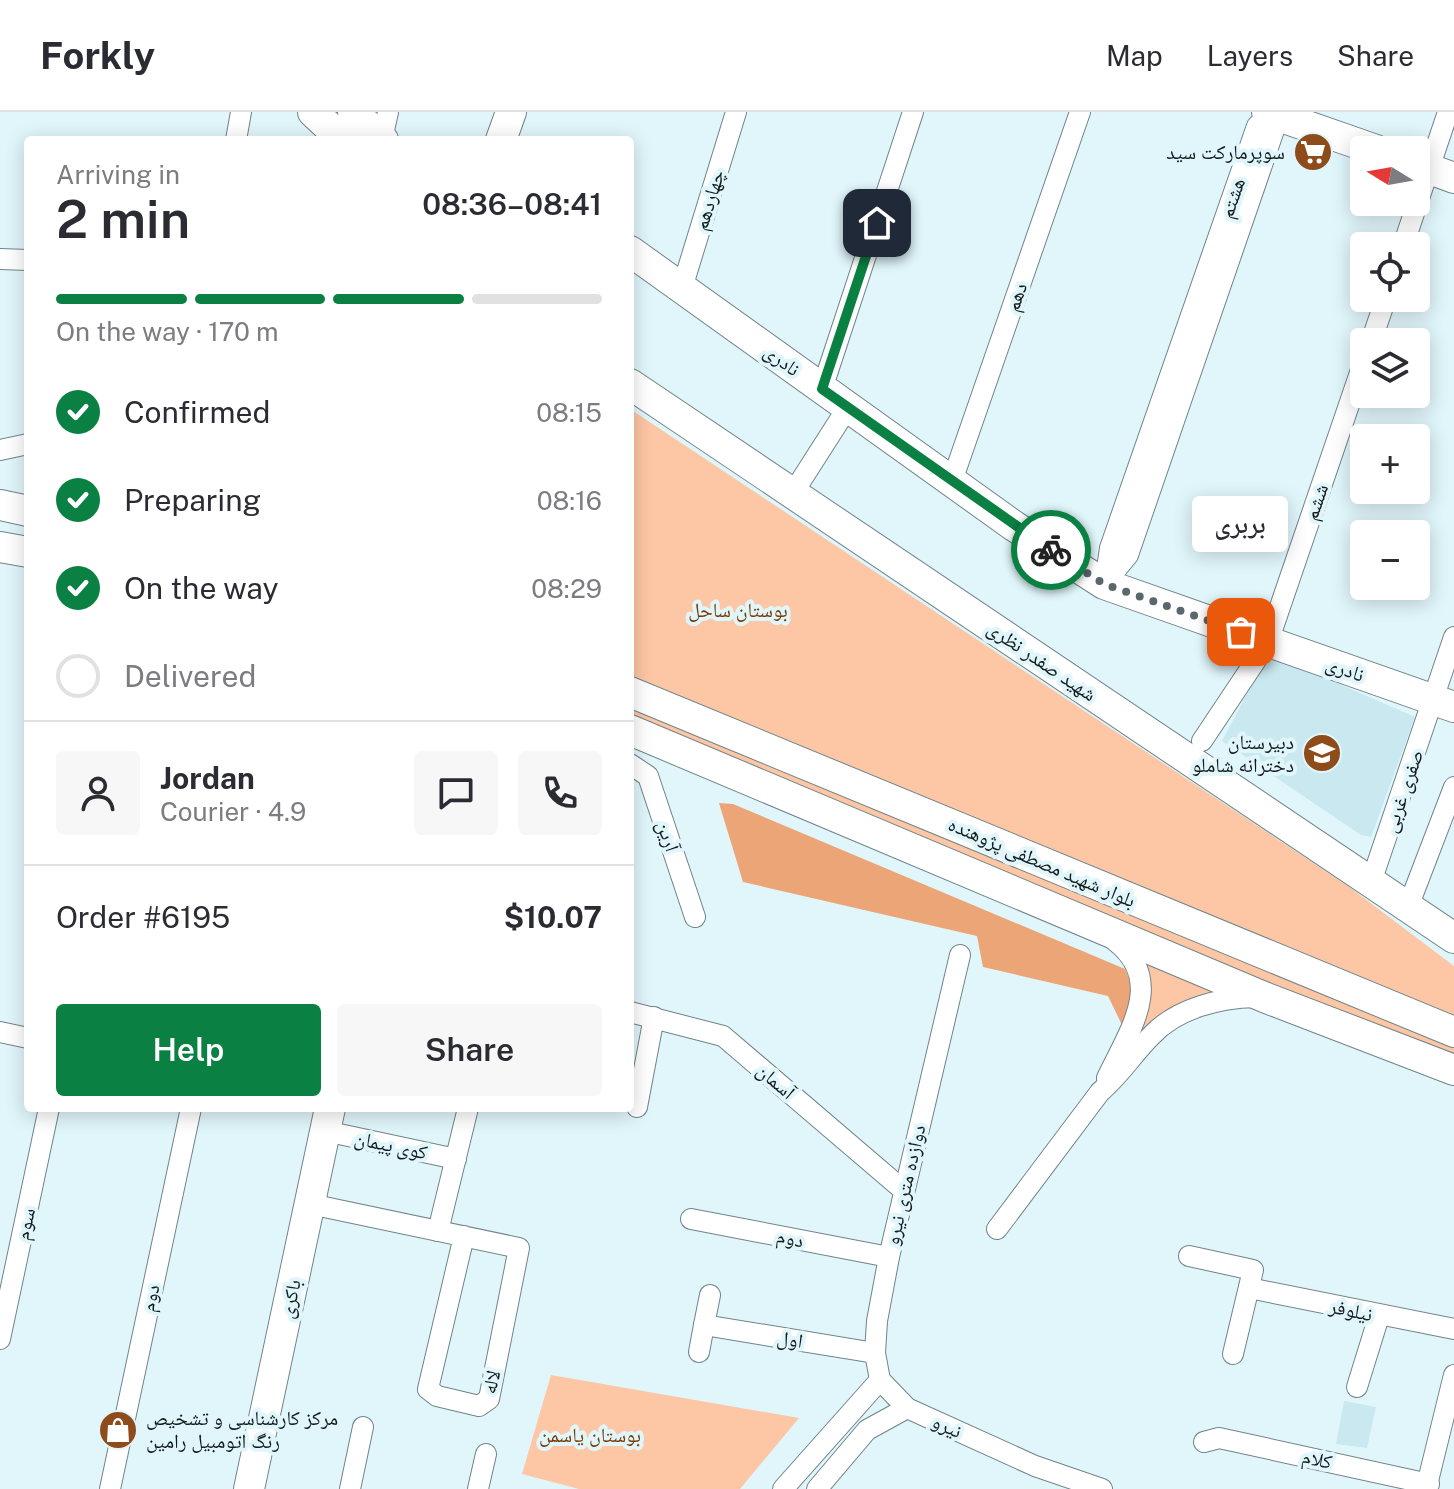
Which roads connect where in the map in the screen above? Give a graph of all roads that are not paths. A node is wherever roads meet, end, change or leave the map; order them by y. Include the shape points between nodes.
1 (241, 112) edge
2 (313, 112) edge
3 (353, 112) edge
4 (511, 112) edge
5 (736, 112) edge
6 (913, 112) edge
7 (1080, 112) edge
8 (1269, 112) edge
9 (1448, 112) edge
10 (384, 130) edge
11 (237, 136) edge
12 (339, 136) edge
13 (502, 136) edge
14 (1350, 141) edge
15 (1433, 170) edge
16 (1409, 232) edge
17 (634, 254) edge
18 (0, 259) edge
19 (24, 260) edge
20 (682, 288) junction
21 (634, 387) edge
22 (822, 389) junction
23 (1350, 402) edge
24 (848, 407) junction
25 (24, 445) edge
26 (0, 450) edge
27 (952, 481) junction
28 (800, 482) dead end
29 (0, 505) edge
30 (24, 510) edge
31 (0, 547) edge
32 (24, 551) edge
33 (1104, 584) junction
34 (1268, 642) junction
35 (1453, 644) edge
36 (634, 694) edge
37 (1444, 704) edge
38 (634, 732) edge
39 (1202, 741) dead end
40 (634, 767) edge
41 (1454, 787) edge
42 (1371, 882) junction
43 (1408, 907) junction
44 (695, 917) dead end
45 (1095, 925) junction
46 (1454, 938) edge
47 (960, 955) dead end
48 (1264, 997) junction
49 (634, 1013) edge
50 (654, 1017) junction
51 (0, 1032) edge
52 (1454, 1032) edge
53 (24, 1037) edge
54 (1454, 1070) edge
55 (1100, 1092) junction
56 (637, 1107) dead end
57 (48, 1112) edge
58 (190, 1112) edge
59 (467, 1112) edge
60 (328, 1119) edge
61 (456, 1159) junction
62 (902, 1189) junction
63 (310, 1204) junction
64 (691, 1219) dead end
65 (997, 1229) dead end
66 (438, 1231) junction
67 (464, 1236) junction
68 (1189, 1256) dead end
69 (889, 1257) junction
70 (1249, 1288) junction
71 (710, 1295) dead end
72 (1379, 1316) junction
73 (704, 1325) junction
74 (1454, 1329) edge
75 (0, 1339) edge
76 (699, 1352) dead end
77 (875, 1353) junction
78 (1233, 1354) dead end
79 (1454, 1375) edge
80 (880, 1380) junction
81 (1357, 1387) dead end
82 (907, 1408) junction
83 (363, 1427) dead end
84 (1204, 1442) dead end
85 (486, 1454) dead end
86 (1428, 1487) edge
87 (110, 1489) edge
88 (249, 1489) edge
89 (350, 1489) edge
90 (478, 1489) edge
91 (783, 1489) edge
92 (817, 1489) edge
93 (1102, 1489) edge

1 - 11 street
2 - 12 street
3 - 10 street
4 - 13 street
5 - 20 street, چهاردهم
6 - 22 street
7 - 27 street, دهم
8 - 14 street
8 - 33 street, هشتم via 1257,126 1110,548
9 - 15 street
15 - 16 street
17 - 20 street, نادری
18 - 19 street
20 - 22 street, نادری
21 - 42 street, شهید صفدر نظری
22 - 24 street, نادری
23 - 34 street, ششم
24 - 27 street, نادری
24 - 28 street
25 - 26 street
27 - 33 street, نادری
29 - 30 street
31 - 32 street
33 - 34 street, نادری
34 - 37 street, نادری
34 - 39 street, ششم
35 - 37 street, صفری غربی
36 - 52 street, بلوار شهید مصطفی پژوهنده
37 - 42 street, صفری غربی
38 - 45 street, بلوار شهید مصطفی پژوهنده
40 - 44 street, آرین via 648,776
41 - 43 street
42 - 43 street, شهید صفدر نظری
43 - 46 street, شهید صفدر نظری
45 - 48 street, بلوار شهید مصطفی پژوهنده
45 - 55 street via 1130,952 1143,1000
47 - 62 street, دوازده متری نیرو
48 - 54 street, بلوار شهید مصطفی پژوهنده
48 - 55 street via 1234,998 1179,1015 1151,1035
49 - 50 street, آسمان
50 - 56 street
50 - 62 street, آسمان via 731,1042
51 - 53 street
55 - 65 street
57 - 75 street, سوم
58 - 87 street, دوم
59 - 61 street, کوی پیمان
60 - 61 street, کوی پیمان
60 - 63 street, باکری
61 - 66 street, کوی پیمان
62 - 69 street, دوازده متری نیرو
63 - 66 street, لاله
63 - 88 street, باکری
64 - 69 street, دوم
66 - 67 street, لاله
67 - 67 street, لاله via 428,1389 479,1406 489,1399 519,1248
68 - 70 street via 1253,1270
69 - 77 street, دوازده متری نیرو
70 - 72 street, نیلوفر
70 - 78 street
71 - 73 street
72 - 74 street, نیلوفر
72 - 81 street
73 - 76 street
73 - 77 street, اول
77 - 80 street, دوازده متری نیرو
79 - 86 street
80 - 82 street
80 - 91 street
82 - 92 street, نیرو via 867,1430
82 - 93 street, نیرو via 1035,1466
83 - 89 street
84 - 86 street, کلام via 1219,1438
85 - 90 street

